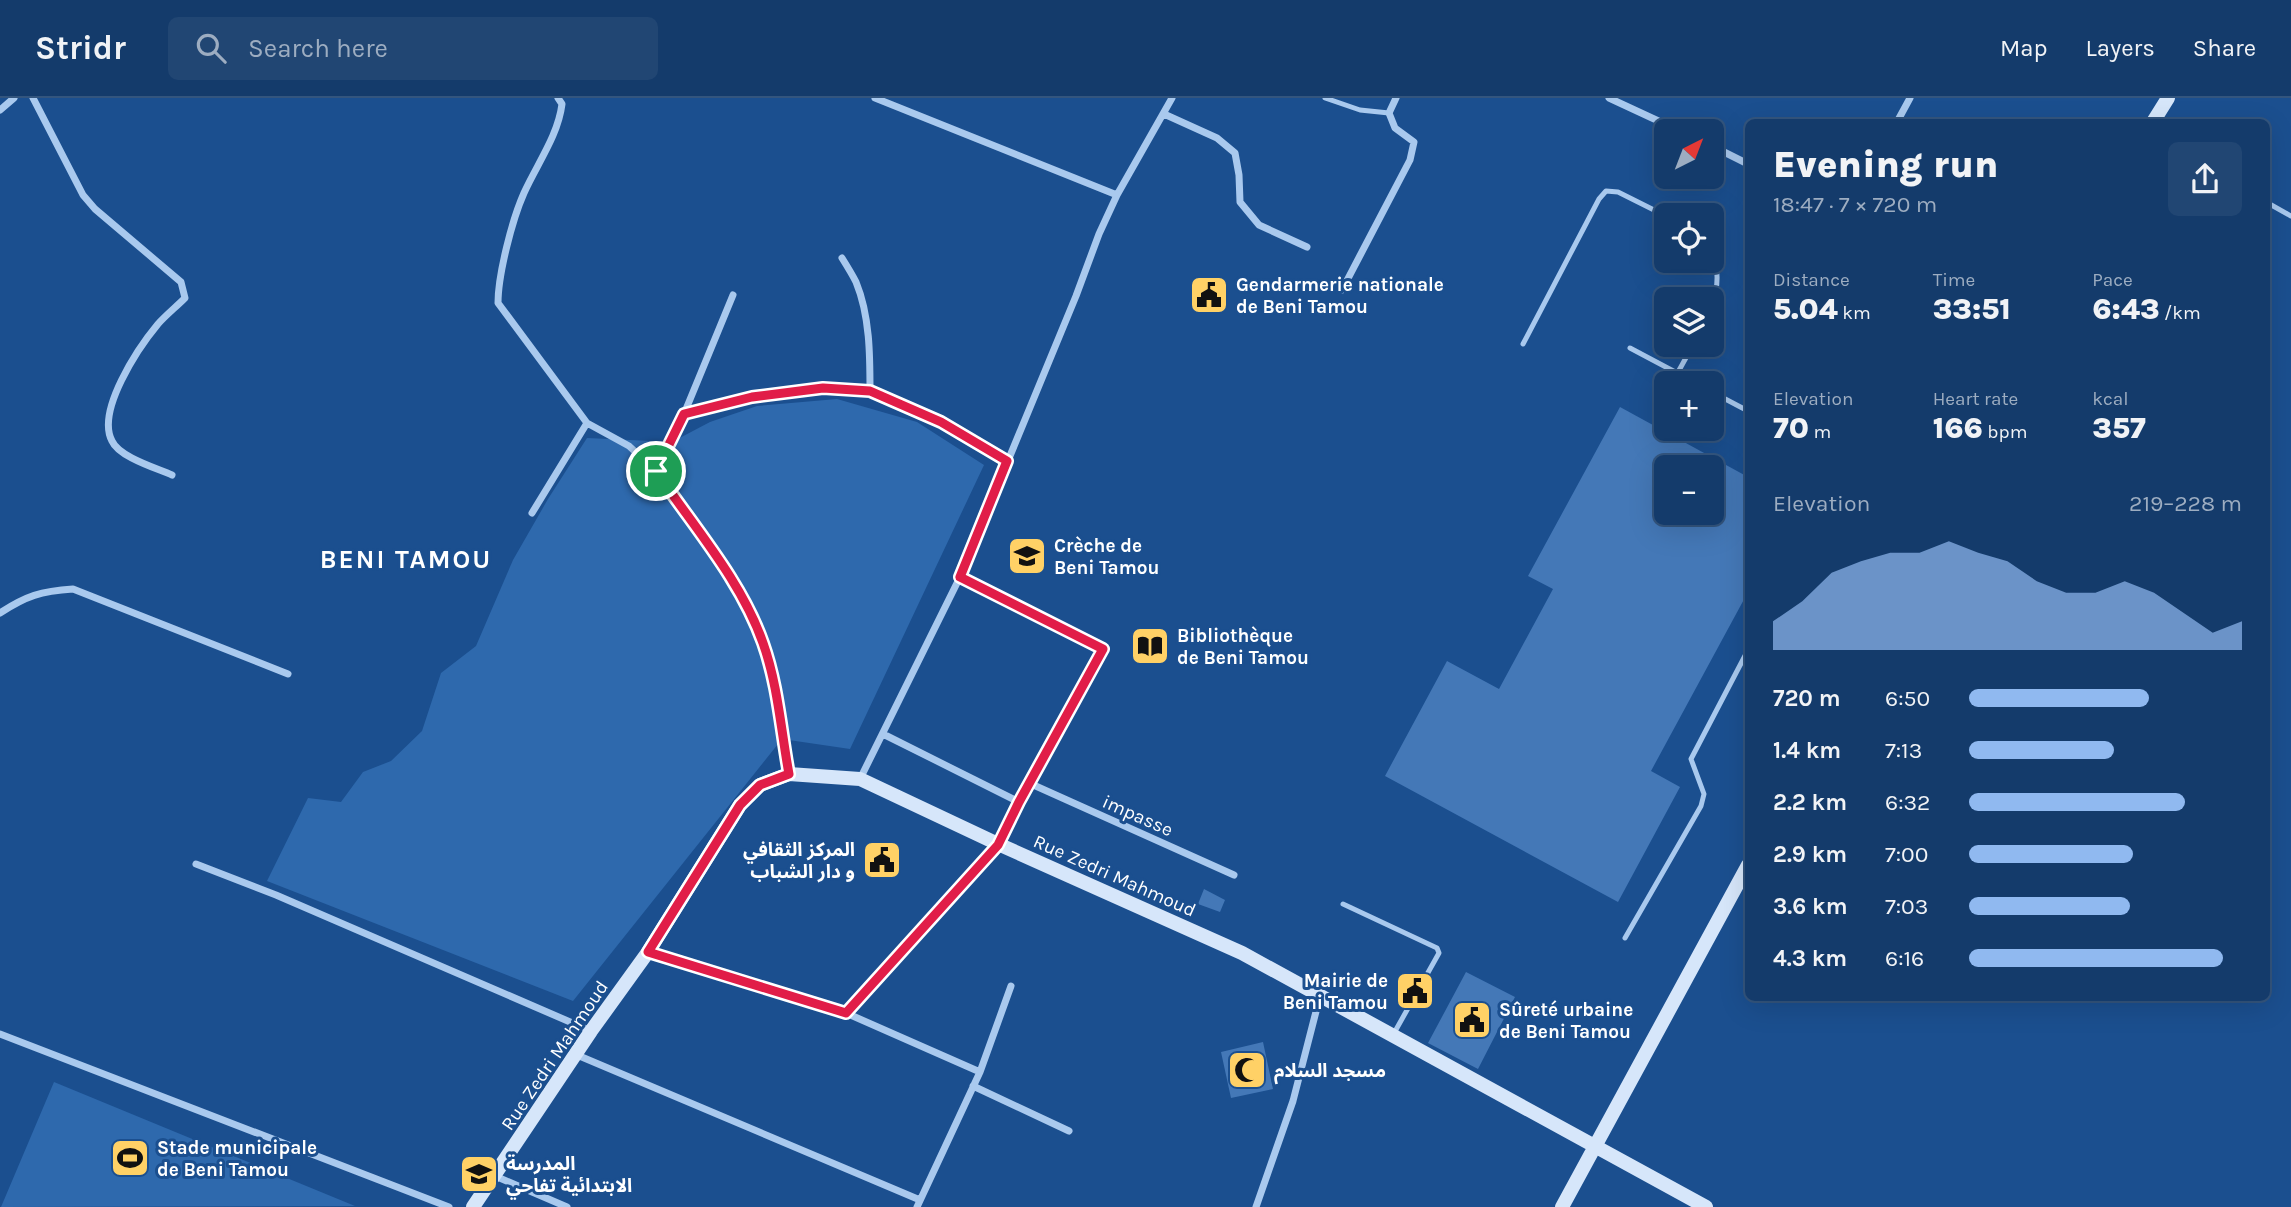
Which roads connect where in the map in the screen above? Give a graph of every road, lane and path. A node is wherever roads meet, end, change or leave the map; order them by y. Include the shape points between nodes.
1 (15, 98) edge
2 (33, 98) edge
3 (558, 98) edge
4 (875, 98) edge
5 (1172, 98) edge
6 (1325, 98) edge
7 (1396, 98) edge
8 (1609, 98) edge
9 (1910, 98) edge
10 (2168, 98) edge
11 (0, 110) edge
12 (1389, 113) junction
13 (1164, 114) junction
14 (1654, 119) edge
15 (1899, 119) edge
16 (2155, 119) edge
17 (1724, 152) edge
18 (1745, 162) edge
19 (1117, 195) junction
20 (2270, 203) edge
21 (1654, 210) edge
22 (2291, 216) edge
23 (1307, 247) dead end
24 (842, 258) dead end
25 (1342, 290) dead end
26 (733, 295) dead end
27 (1522, 344) dead end
28 (1630, 348) dead end
29 (1672, 371) edge
30 (870, 391) junction
31 (1724, 398) edge
32 (1745, 409) edge
33 (684, 414) junction
34 (587, 423) junction
35 (1007, 461) junction
36 (656, 471) junction
37 (172, 475) dead end
38 (532, 513) dead end
39 (960, 577) junction
40 (0, 613) edge
41 (1745, 656) edge
42 (288, 674) dead end
43 (883, 734) junction
44 (789, 774) junction
45 (860, 779) junction
46 (1029, 783) junction
47 (1019, 802) junction
48 (998, 845) junction
49 (195, 864) dead end
50 (1745, 871) edge
51 (1234, 875) dead end
52 (1343, 904) dead end
53 (1625, 938) dead end
54 (648, 952) junction
55 (1011, 986) dead end
56 (1321, 995) junction
57 (846, 1013) junction
58 (591, 1031) junction
59 (0, 1034) edge
60 (1393, 1035) junction
61 (578, 1055) junction
62 (980, 1072) junction
63 (973, 1086) junction
64 (1069, 1131) dead end
65 (1595, 1146) junction
66 (495, 1176) junction
67 (918, 1204) edge
68 (450, 1207) edge
69 (473, 1207) edge
70 (567, 1207) edge
71 (1255, 1207) edge
72 (1562, 1207) edge
73 (1706, 1207) edge

1 - 11 street
2 - 37 street via 83,195 181,282 184,290 185,298 144,342 108,415 112,443 122,453
3 - 34 street via 560,120 523,196 498,282 498,303
4 - 19 street
5 - 13 street
6 - 12 lane via 1360,110
7 - 12 street
8 - 14 street
9 - 15 street
10 - 16 street
12 - 25 street via 1395,128 1414,142 1410,160
13 - 19 street
13 - 23 street via 1217,138 1235,153 1240,202 1259,225
17 - 18 street
19 - 35 street
20 - 22 lane
21 - 27 lane via 1606,191
24 - 30 street via 856,283 865,319
26 - 33 street
28 - 29 lane
30 - 33 street via 823,388 752,397
30 - 35 street via 941,422
31 - 32 lane
33 - 36 street
34 - 36 street via 629,446
34 - 38 street
35 - 39 street
36 - 44 street via 748,606 776,690
39 - 43 street
39 - 46 street via 1103,649
40 - 42 street via 44,591 73,589
41 - 53 lane via 1691,759 1704,794 1701,806
43 - 45 street
43 - 47 street
44 - 45 street, Rue Zedri Mahmoud
44 - 54 street, Rue Zedri Mahmoud via 760,785 740,805
45 - 48 street, Rue Zedri Mahmoud
46 - 47 street
46 - 51 street, impasse
47 - 48 street
48 - 56 street, Rue Zedri Mahmoud via 1242,953
48 - 57 street
49 - 58 street
50 - 65 street
52 - 60 lane via 1437,948 1439,953
54 - 57 street
54 - 58 street, Rue Zedri Mahmoud
55 - 62 street
56 - 60 street, Rue Zedri Mahmoud
56 - 71 street via 1293,1101
57 - 62 street
58 - 61 street, Rue Zedri Mahmoud
59 - 68 street
60 - 65 street, Rue Zedri Mahmoud
61 - 66 street, Rue Zedri Mahmoud
61 - 67 street
62 - 63 street
63 - 64 street
63 - 67 street
65 - 72 street
65 - 73 street, Rue Zedri Mahmoud
66 - 69 street, Rue Zedri Mahmoud
66 - 70 street

